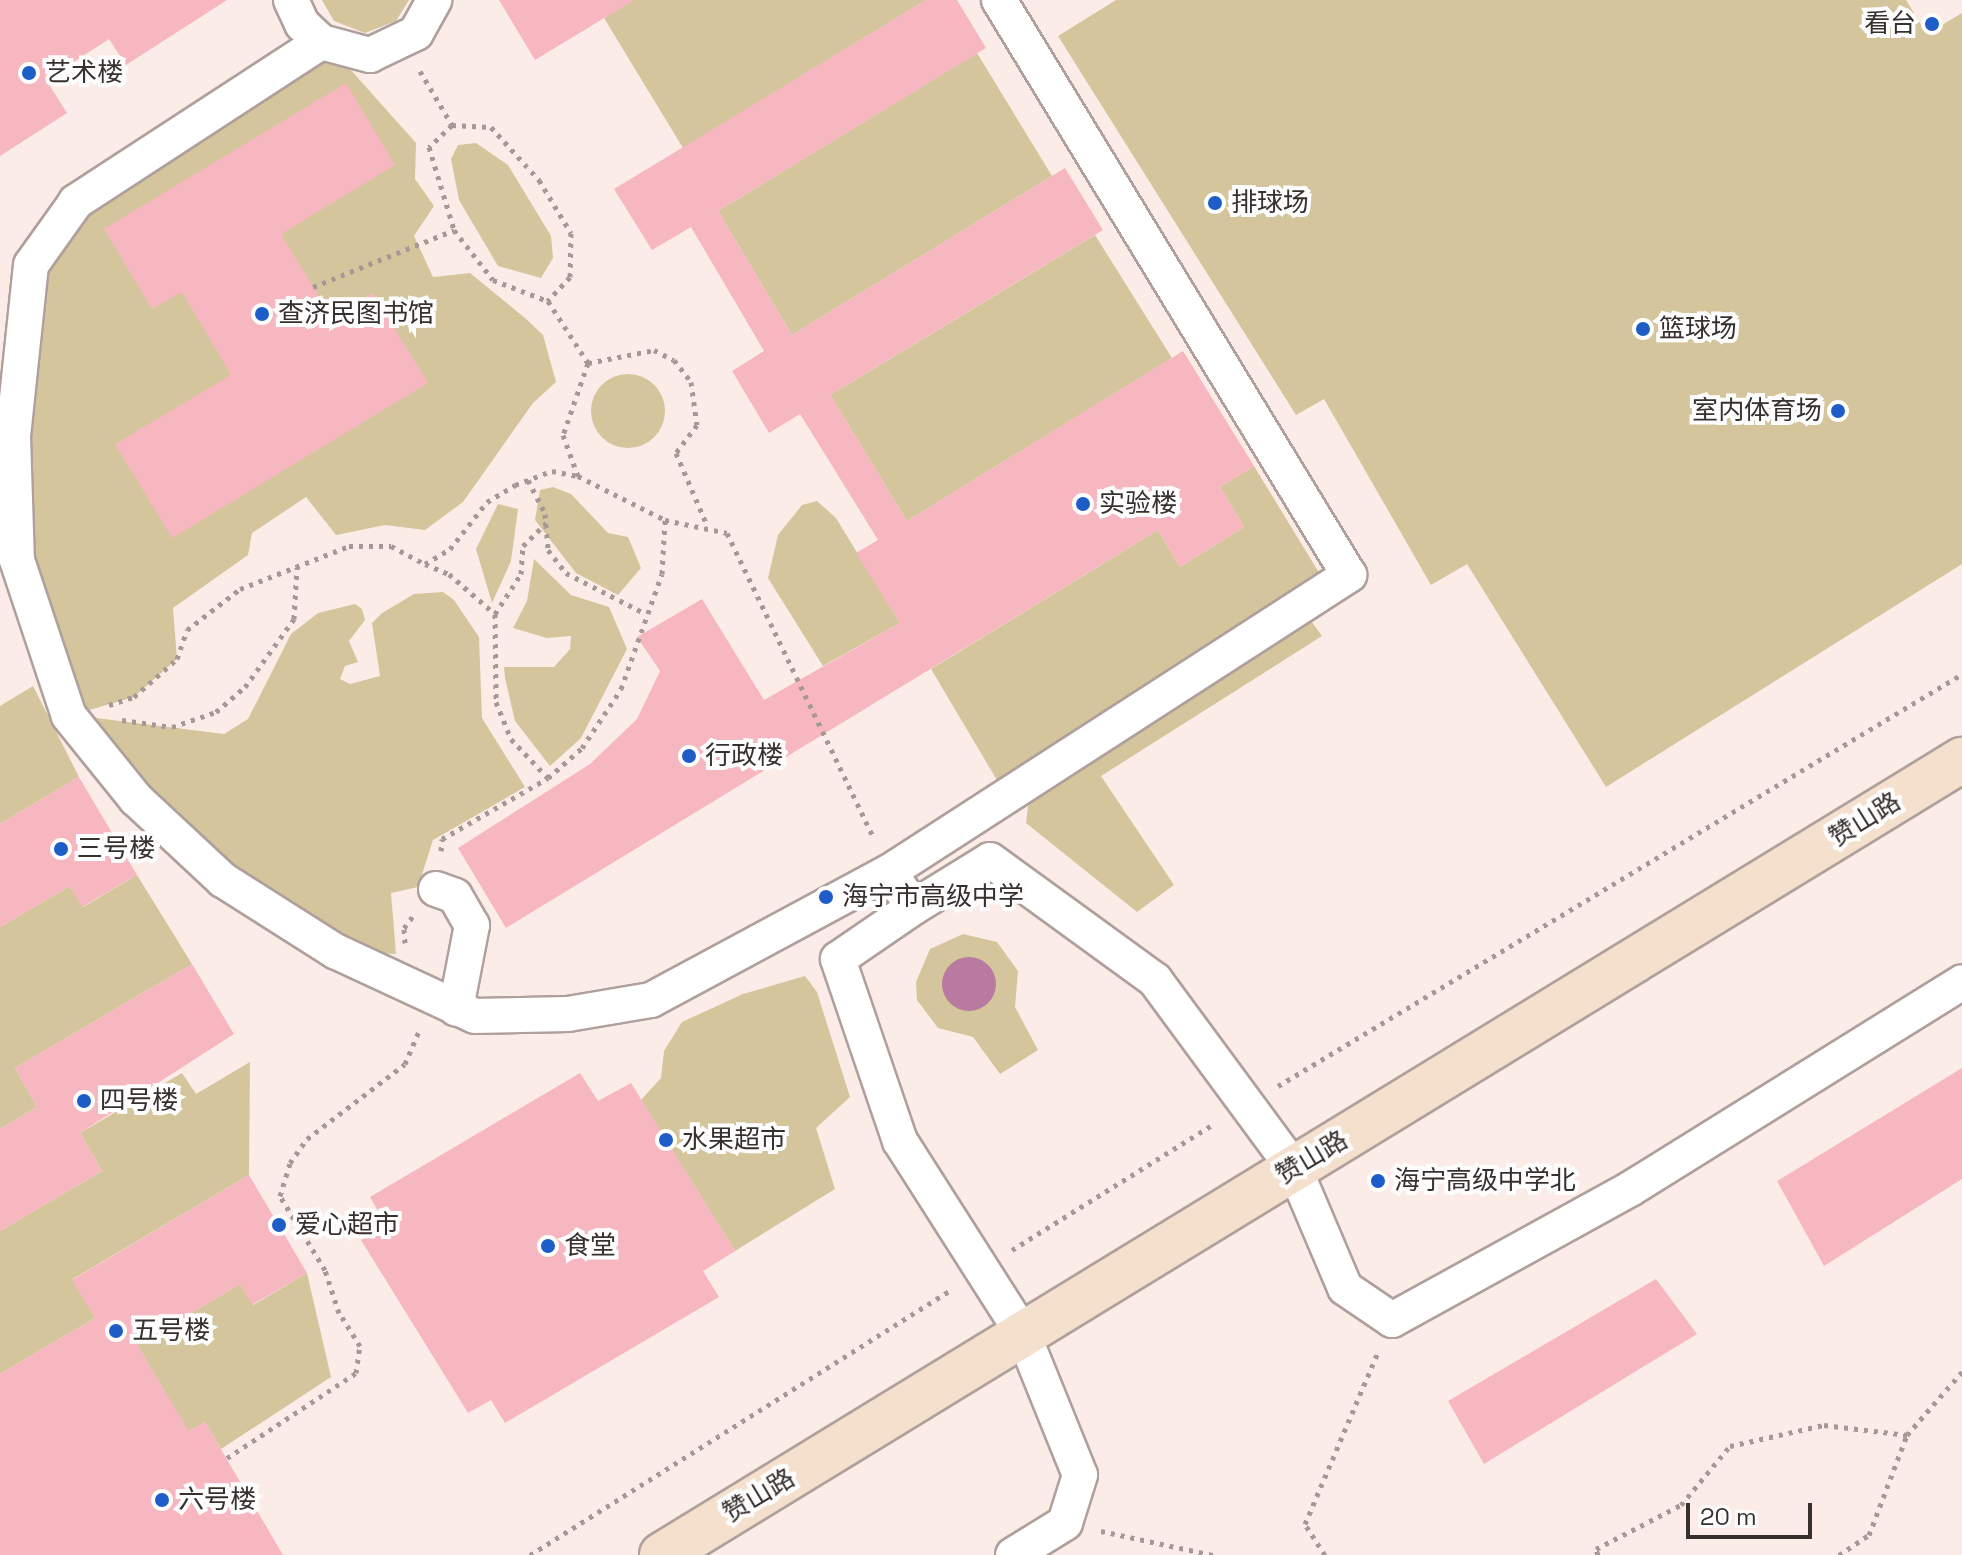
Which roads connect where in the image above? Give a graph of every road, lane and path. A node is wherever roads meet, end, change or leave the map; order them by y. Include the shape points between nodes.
1 (291, 0) edge
2 (434, 0) edge
3 (999, 0) edge
4 (321, 42) junction
5 (403, 43) junction
6 (452, 125) junction
7 (454, 230) junction
8 (313, 287) dead end
9 (548, 301) junction
10 (588, 363) junction
11 (578, 476) junction
12 (528, 480) junction
13 (665, 520) junction
14 (546, 523) junction
15 (707, 526) junction
16 (425, 564) junction
17 (297, 567) junction
18 (495, 614) junction
19 (646, 614) junction
20 (69, 716) junction
21 (1962, 760) edge
22 (548, 778) junction
23 (890, 873) junction
24 (436, 889) junction
25 (914, 907) junction
26 (1962, 982) edge
27 (433, 997) junction
28 (1295, 1170) junction
29 (1392, 1320) junction
30 (1023, 1334) junction
31 (1962, 1372) edge
32 (1907, 1435) junction
33 (227, 1458) dead end
34 (1065, 1523) junction
35 (662, 1555) edge
36 (1013, 1555) edge
37 (1213, 1555) edge
38 (1325, 1555) edge
39 (1598, 1555) edge
40 (1839, 1555) edge

1 - 4 street via 302,24
2 - 5 street
3 - 23 street via 1349,575
4 - 5 street via 370,55
4 - 20 street via 76,202 31,265 13,436 17,560
5 - 6 path
6 - 7 path via 429,147
6 - 9 path via 491,127 539,180 571,233 570,277
7 - 8 path
7 - 9 path via 493,280
9 - 10 path
10 - 11 path via 563,435
10 - 15 path via 654,350 674,360 691,382 697,425 676,453
11 - 12 path via 552,471
11 - 13 path
12 - 14 path
12 - 16 path via 487,502 450,549
13 - 15 path
13 - 19 path via 662,574
14 - 18 path via 523,546 521,574
14 - 19 path via 548,550 566,573
15 - 23 path via 727,533
16 - 17 path via 391,546 349,546
16 - 18 path via 449,574
17 - 20 path via 240,589 187,630 177,659 134,697
17 - 20 path via 294,619 270,658 216,712 172,727
18 - 22 path via 496,702 511,739
19 - 22 path via 621,689 582,748
20 - 27 street via 136,799 223,880 335,951
21 - 28 street, 赞山路
22 - 24 path via 442,839
23 - 25 street
23 - 27 street via 651,1000 568,1014 475,1016
24 - 27 path via 404,928
24 - 27 street via 455,896 472,925
25 - 28 street via 990,860 1155,980
25 - 30 street via 838,959 900,1141
26 - 29 street via 1630,1189
27 - 33 path via 405,1064 307,1139 290,1163 280,1196 325,1270 339,1313 360,1346 356,1373
28 - 29 street via 1345,1288
28 - 30 street, 赞山路
29 - 38 path via 1305,1524
30 - 34 street via 1080,1475
30 - 35 street, 赞山路
31 - 32 path
32 - 39 path via 1824,1425 1730,1446 1681,1505 1596,1549
32 - 40 path via 1869,1535
34 - 36 street
34 - 37 path

